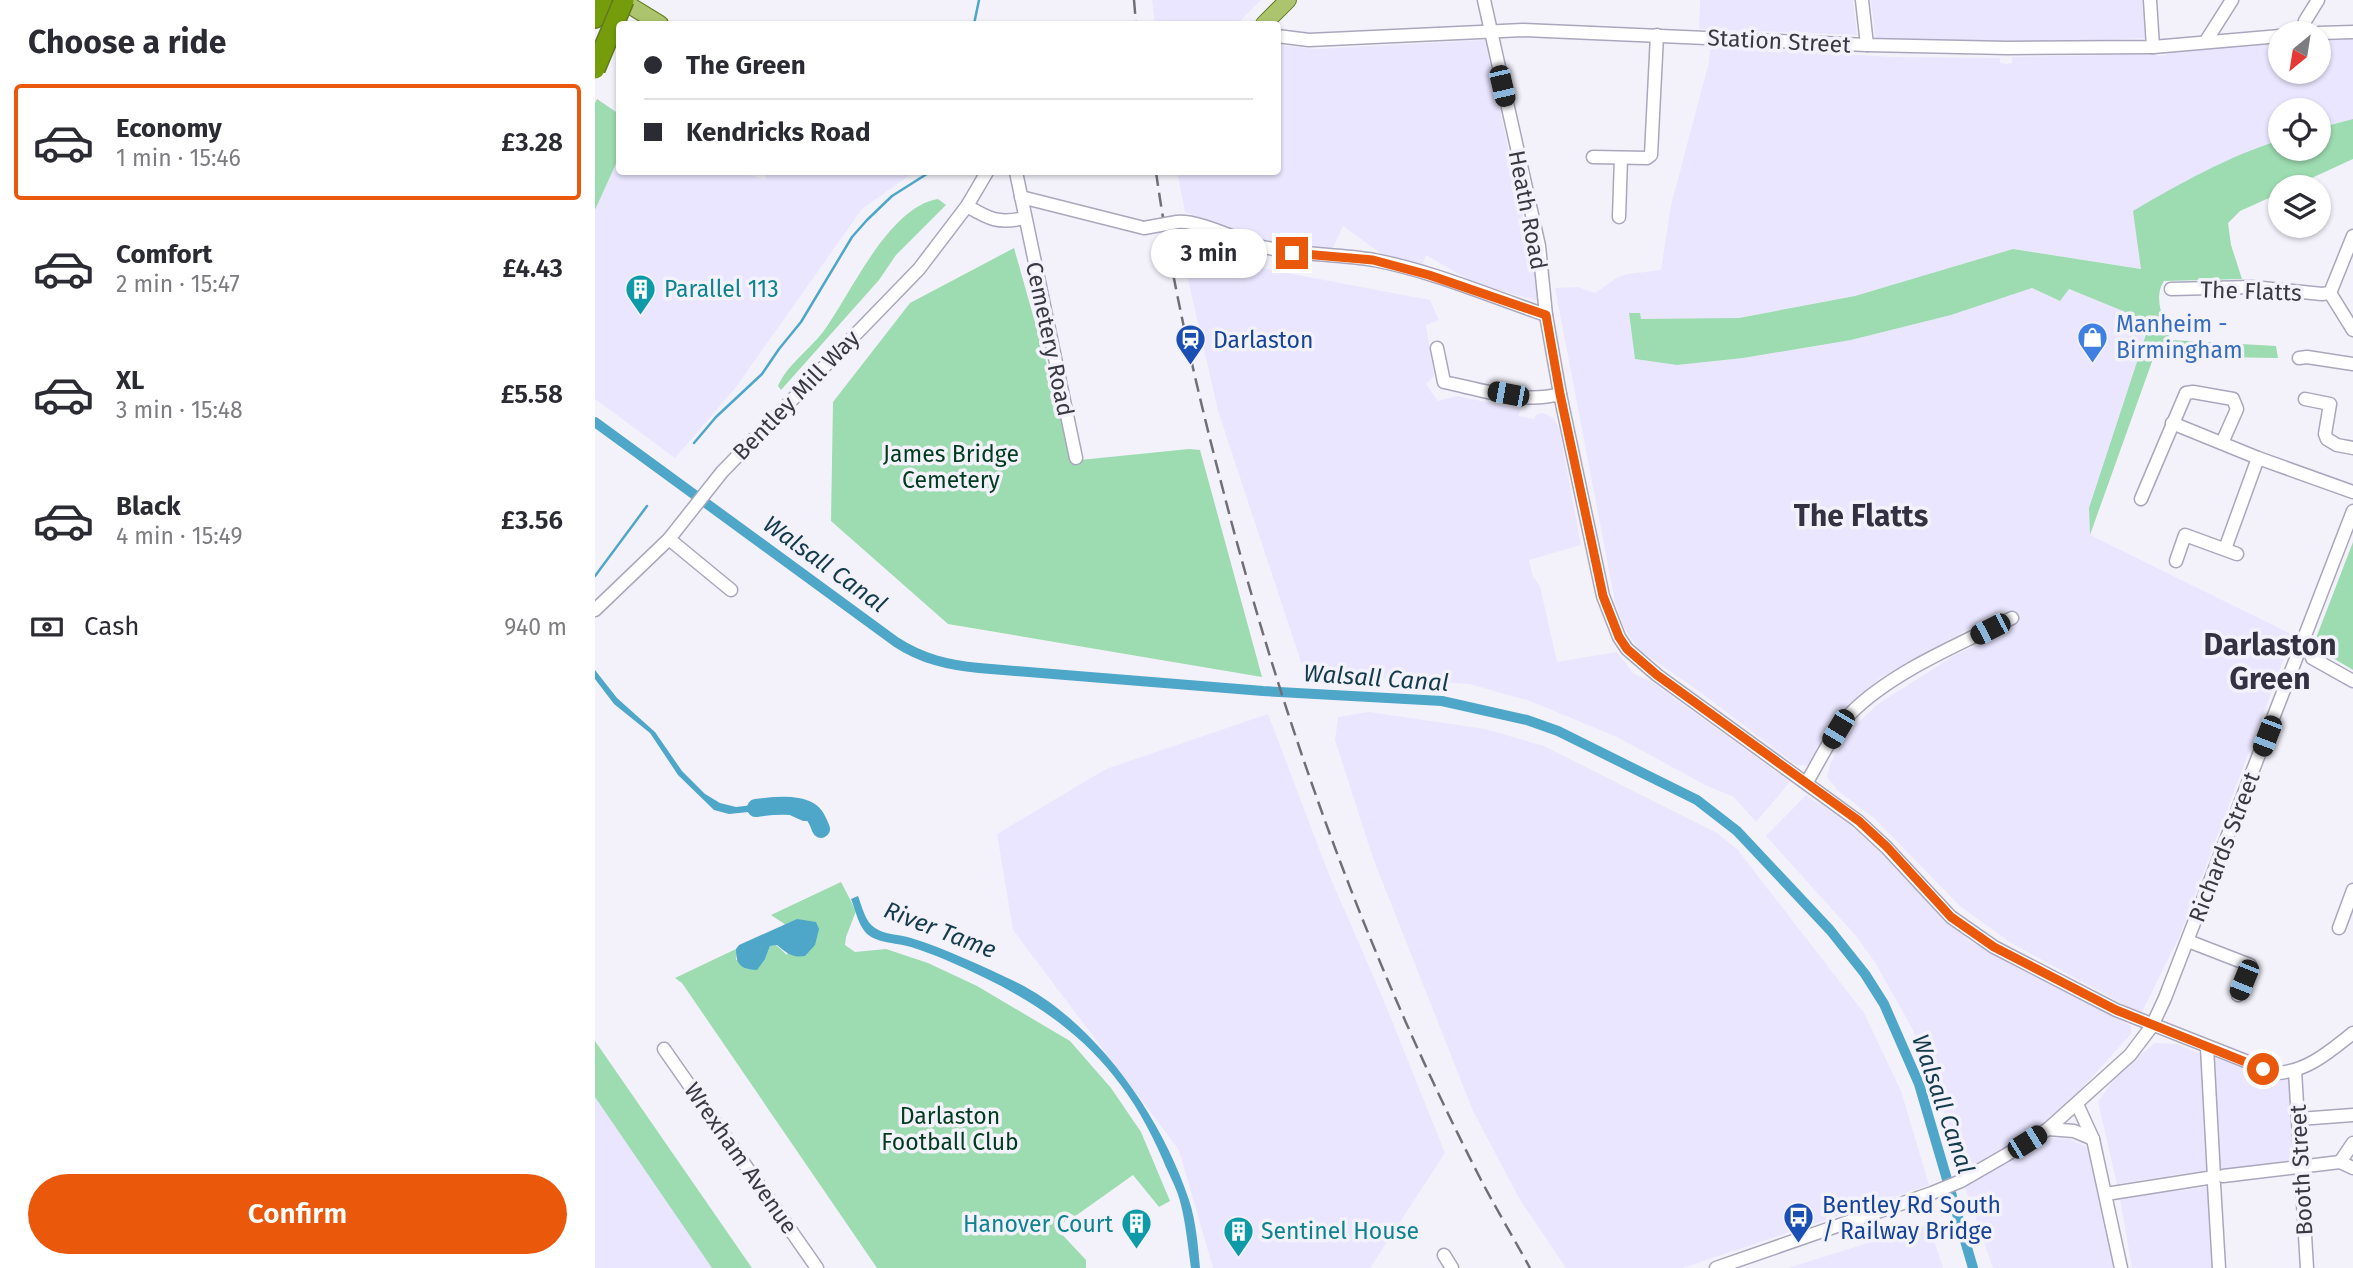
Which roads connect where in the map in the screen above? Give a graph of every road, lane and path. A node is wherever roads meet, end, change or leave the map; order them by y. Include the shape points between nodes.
1 (602, 0) edge
2 (623, 0) edge
3 (1288, 0) edge
4 (1484, 0) edge
5 (1862, 0) edge
6 (2150, 0) edge
7 (2232, 0) edge
8 (2318, 0) edge
9 (595, 18) edge
10 (655, 21) edge
11 (1267, 21) edge
12 (2305, 21) edge
13 (1490, 32) junction
14 (2353, 32) edge
15 (2331, 33) edge
16 (1657, 35) junction
17 (1281, 36) edge
18 (2268, 37) edge
19 (2206, 41) junction
20 (1867, 45) junction
21 (2153, 47) junction
22 (595, 69) edge
23 (1593, 157) dead end
24 (1621, 158) junction
25 (985, 175) edge
26 (1017, 175) edge
27 (1021, 197) junction
28 (967, 206) junction
29 (1619, 217) dead end
30 (1025, 218) junction
31 (2353, 236) edge
32 (2171, 289) dead end
33 (2330, 293) junction
34 (1546, 315) junction
35 (2353, 330) edge
36 (1437, 348) dead end
37 (2299, 358) dead end
38 (2353, 364) edge
39 (1560, 394) junction
40 (2305, 399) dead end
41 (2172, 424) junction
42 (2222, 443) junction
43 (2353, 448) edge
44 (1076, 458) dead end
45 (2258, 458) junction
46 (2353, 492) edge
47 (2141, 499) dead end
48 (2353, 511) edge
49 (669, 540) junction
50 (2176, 561) dead end
51 (731, 590) dead end
52 (595, 610) edge
53 (2012, 618) dead end
54 (2312, 658) dead end
55 (2353, 681) edge
56 (1807, 782) junction
57 (2353, 890) edge
58 (2349, 912) edge
59 (2339, 928) dead end
60 (2188, 941) junction
61 (2238, 995) dead end
62 (2152, 1026) junction
63 (2353, 1033) edge
64 (2207, 1047) junction
65 (664, 1049) dead end
66 (2295, 1071) junction
67 (2077, 1104) junction
68 (2353, 1115) edge
69 (2299, 1119) junction
70 (2048, 1129) junction
71 (2093, 1139) junction
72 (2353, 1143) edge
73 (2340, 1161) junction
74 (2301, 1166) junction
75 (2353, 1168) edge
76 (2217, 1179) junction
77 (2106, 1194) junction
78 (1444, 1255) dead end
79 (817, 1268) edge
80 (1452, 1268) edge
81 (1716, 1268) edge
82 (2121, 1268) edge
83 (2219, 1268) edge
84 (2307, 1268) edge

1 - 9 highway
2 - 10 main road
2 - 22 highway, bridge
3 - 11 main road
4 - 13 street, Heath Road
5 - 20 street
6 - 21 street
7 - 19 street
8 - 12 street
13 - 16 street, Station Street
13 - 17 street, Station Street via 1309,40
13 - 34 street, Heath Road via 1539,246
14 - 15 street
16 - 20 street, Station Street
16 - 24 street via 1651,155
18 - 19 street, Station Street
19 - 21 street, Station Street
20 - 21 street, Station Street
23 - 24 street
24 - 29 street
25 - 28 street, Bentley Mill Way
26 - 27 street, Cemetery Road
27 - 30 street, Cemetery Road
27 - 34 street, bridge via 1144,228 1191,223 1292,253 1373,260
28 - 30 street via 1002,222
28 - 49 street, Bentley Mill Way via 913,276 722,472
30 - 44 street, Cemetery Road
31 - 33 street
32 - 33 street, The Flatts via 2252,287
33 - 35 street
34 - 39 street, Heath Road
36 - 39 street via 1444,382 1529,398
37 - 38 street
39 - 56 street, Heath Road via 1603,596 1619,637 1637,660
40 - 43 street via 2330,404 2327,439
41 - 42 street
41 - 42 street via 2183,396 2193,391 2233,399 2237,408
41 - 47 street
42 - 45 street
45 - 46 street
45 - 50 street via 2231,551 2185,535
48 - 60 street, Richards Street
49 - 51 street
49 - 52 street, Bentley Mill Way
53 - 56 street via 1924,662 1873,695 1838,729
54 - 55 street
56 - 62 street, Heath Road via 1877,838 1951,917 1974,935
57 - 58 street
58 - 59 street
60 - 61 street via 2250,965
60 - 62 street, Richards Street
62 - 64 street, Heath Road
62 - 67 street, Richards Street via 2130,1055
63 - 66 street
64 - 66 street, Heath Road via 2276,1073
64 - 76 street
65 - 79 street, Wrexham Avenue
66 - 69 street, Booth Street
67 - 70 street, Richards Street
67 - 71 street
68 - 69 street
69 - 74 street, Booth Street
70 - 71 street via 2074,1131
70 - 81 street, Richards Street via 1961,1181
71 - 77 street
72 - 73 street
73 - 74 street
73 - 75 street
74 - 76 street
74 - 84 street, Booth Street
76 - 77 street
76 - 83 street
77 - 82 street
78 - 80 street

